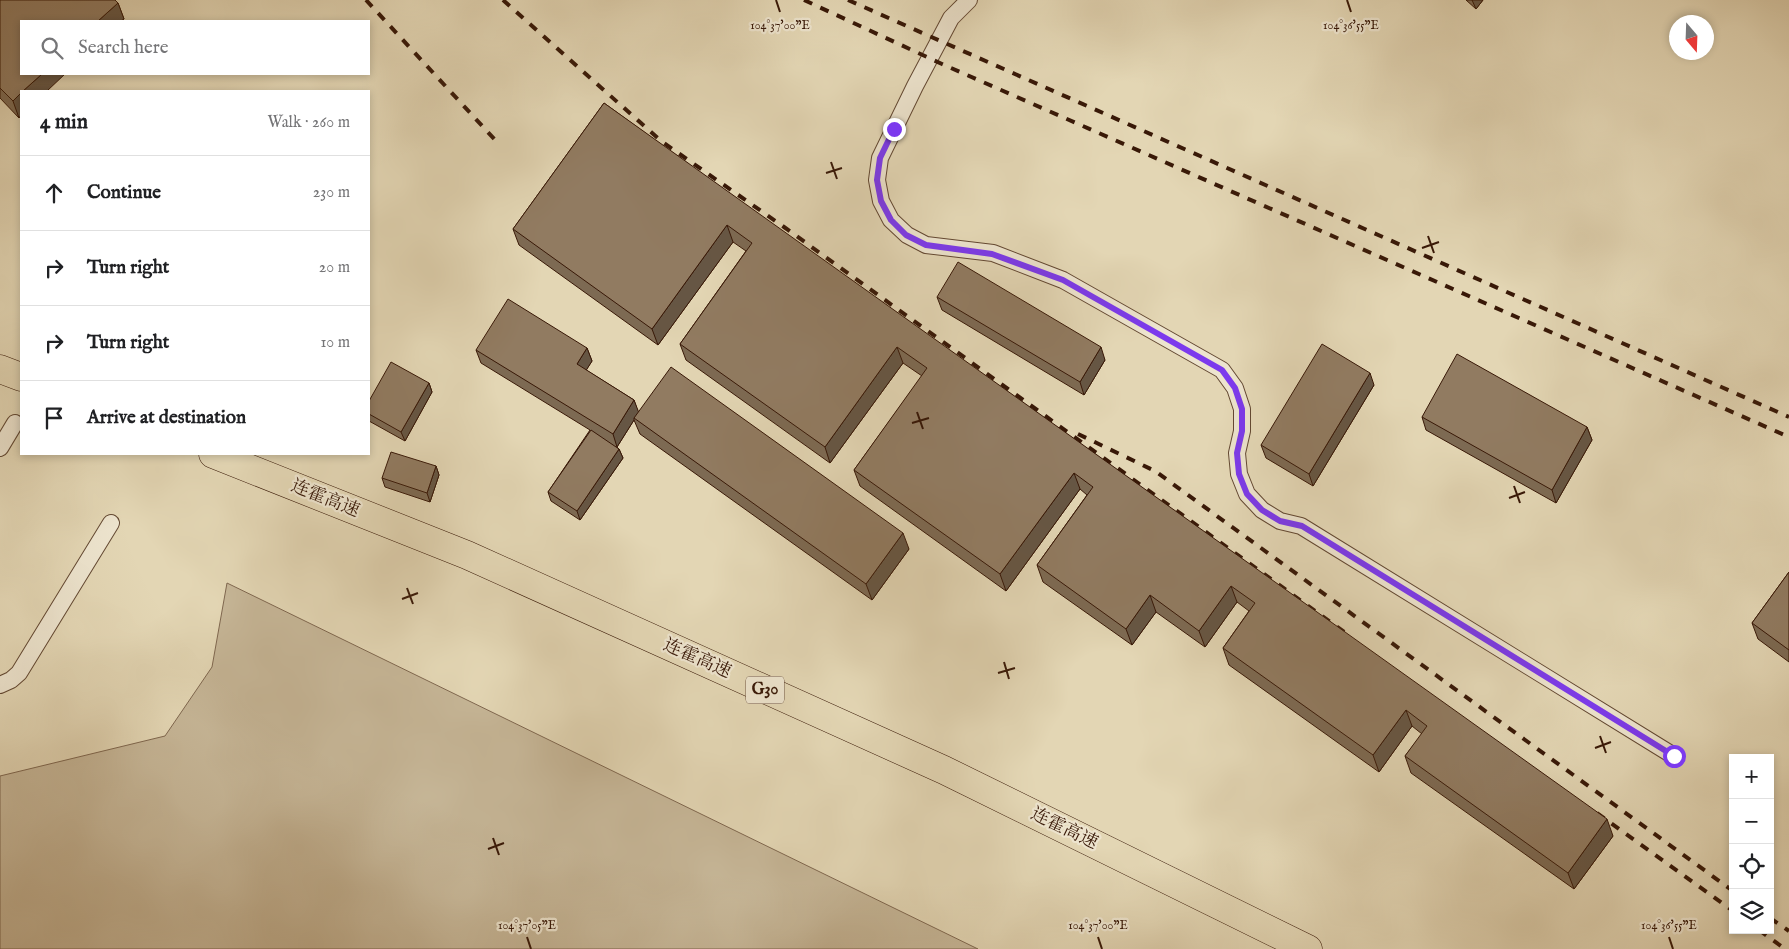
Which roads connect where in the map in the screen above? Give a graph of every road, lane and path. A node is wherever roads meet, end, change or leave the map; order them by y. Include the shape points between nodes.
1 (969, 0) edge
2 (0, 369) edge
3 (20, 377) edge
4 (14, 423) dead end
5 (0, 448) edge
6 (216, 455) edge
7 (110, 523) dead end
8 (0, 685) edge
9 (1674, 756) dead end
10 (1308, 949) edge

1 - 9 lane via 951,18 880,158 878,187 891,220 906,235 926,245 992,254 1063,280 1222,370 1235,388 1242,409 1237,453 1239,474 1247,494 1262,510 1280,521 1302,526
2 - 3 highway
4 - 5 lane
6 - 10 highway, 连霍高速 / G30 via 467,555 944,770
7 - 8 lane via 19,673

